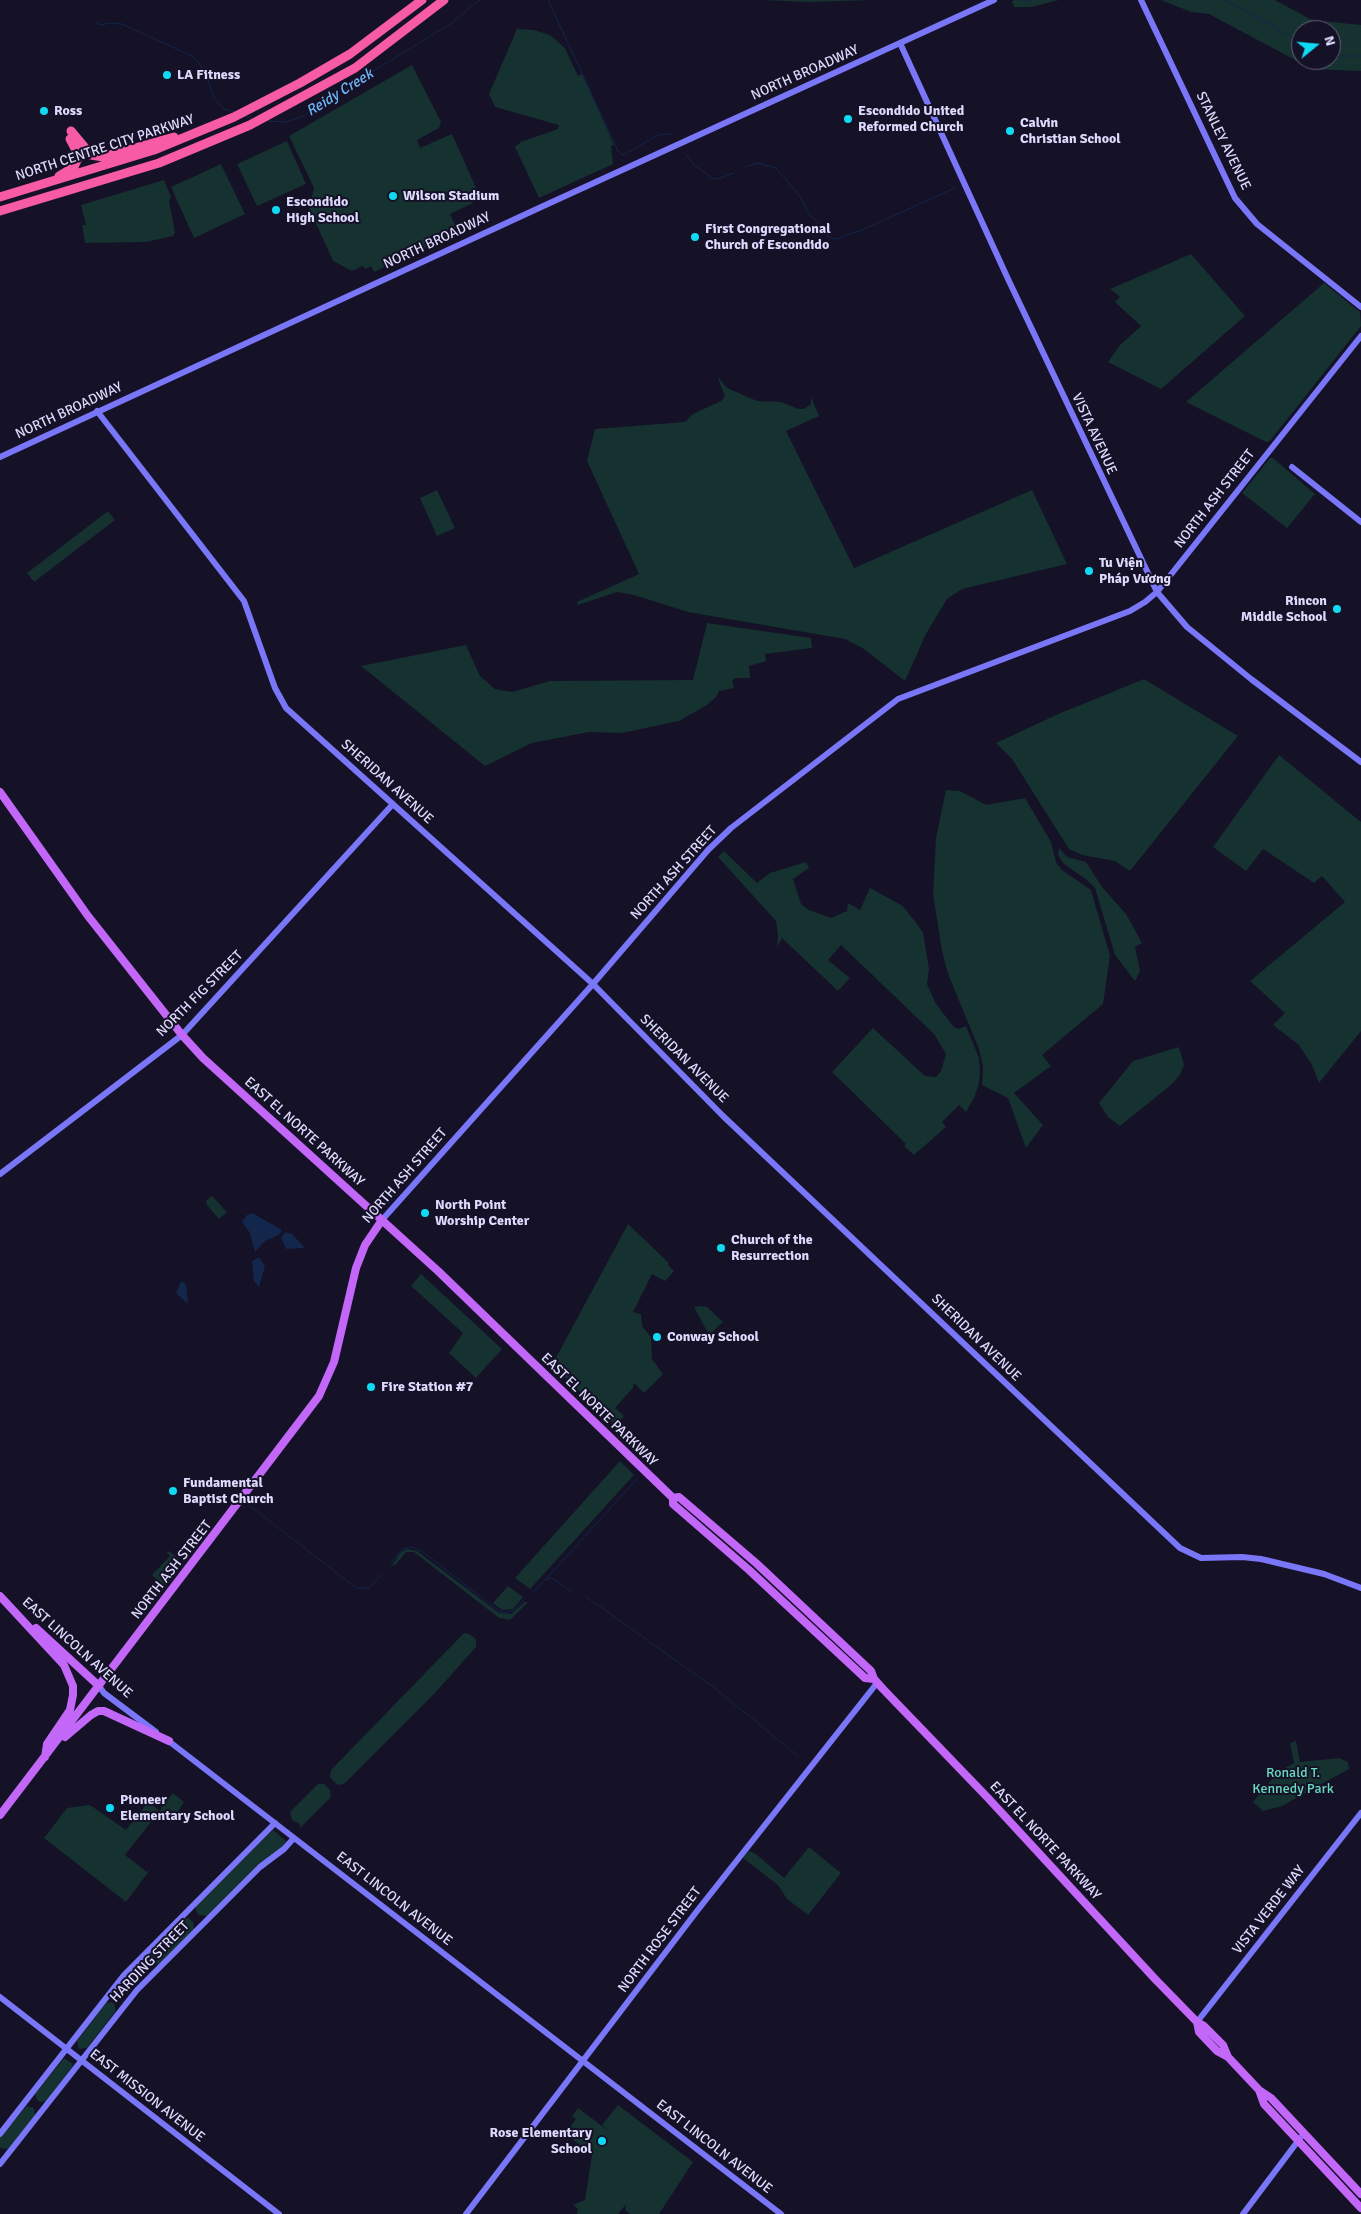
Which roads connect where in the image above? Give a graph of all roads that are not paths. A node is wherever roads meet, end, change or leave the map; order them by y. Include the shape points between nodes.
1 (422, 0) edge
2 (444, 0) edge
3 (994, 0) edge
4 (1141, 0) edge
5 (900, 43) junction
6 (194, 134) junction
7 (46, 183) junction
8 (0, 197) edge
9 (0, 211) edge
10 (1361, 307) edge
11 (1361, 336) edge
12 (97, 411) junction
13 (0, 457) edge
14 (1292, 467) dead end
15 (1361, 522) edge
16 (1157, 592) junction
17 (1361, 762) edge
18 (0, 792) edge
19 (393, 804) junction
20 (593, 984) junction
21 (182, 1035) junction
22 (0, 1174) edge
23 (382, 1220) junction
24 (1361, 1588) edge
25 (0, 1595) edge
26 (876, 1681) junction
27 (99, 1686) junction
28 (169, 1741) junction
29 (52, 1748) junction
30 (45, 1757) junction
31 (0, 1814) edge
32 (1361, 1814) edge
33 (275, 1823) junction
34 (294, 1838) junction
35 (0, 1997) edge
36 (1197, 2022) junction
37 (67, 2049) junction
38 (81, 2060) junction
39 (584, 2062) junction
40 (1259, 2090) junction
41 (1305, 2133) junction
42 (0, 2134) edge
43 (1298, 2140) junction
44 (0, 2164) edge
45 (1361, 2194) edge
46 (1361, 2208) edge
47 (279, 2214) edge
48 (466, 2214) edge
49 (780, 2214) edge
50 (1243, 2214) edge

1 - 6 highway, NORTH CENTRE CITY PARKWAY via 350,54 300,84
2 - 9 highway, NORTH CENTRE CITY PARKWAY via 356,68 250,125 159,163
3 - 5 street, NORTH BROADWAY
4 - 10 street, STANLEY AVENUE via 1236,198 1264,230
5 - 12 street, NORTH BROADWAY
5 - 16 street, VISTA AVENUE
6 - 7 highway, NORTH CENTRE CITY PARKWAY via 154,150
6 - 7 highway via 103,158 91,155 69,133 78,151 77,162
7 - 8 highway, NORTH CENTRE CITY PARKWAY
11 - 16 street, NORTH ASH STREET
12 - 13 street, NORTH BROADWAY
12 - 19 street, SHERIDAN AVENUE via 244,601 275,688 286,708
14 - 15 street
16 - 17 street, VISTA AVENUE via 1194,632
16 - 20 street, NORTH ASH STREET via 1130,611 915,691 880,711 731,828 708,850
18 - 21 main road, EAST EL NORTE PARKWAY via 88,916
19 - 20 street, SHERIDAN AVENUE
19 - 21 street, NORTH FIG STREET
20 - 23 street, NORTH ASH STREET
20 - 24 street, SHERIDAN AVENUE via 723,1116 1180,1548 1201,1558 1261,1559 1324,1574
21 - 22 street, NORTH FIG STREET
21 - 23 main road, EAST EL NORTE PARKWAY via 203,1058
23 - 26 main road, EAST EL NORTE PARKWAY via 672,1498 679,1497 759,1566 871,1671
23 - 27 main road, NORTH ASH STREET via 358,1261 334,1362 319,1396
25 - 27 main road, EAST LINCOLN AVENUE
25 - 30 main road via 64,1665 73,1686 70,1710 47,1744
26 - 36 main road, EAST EL NORTE PARKWAY
26 - 39 street, NORTH ROSE STREET
27 - 28 street, EAST LINCOLN AVENUE
27 - 29 main road, NORTH ASH STREET
28 - 29 main road via 98,1711 90,1714
28 - 33 street, EAST LINCOLN AVENUE
29 - 30 main road, NORTH ASH STREET
30 - 31 main road, NORTH ASH STREET
32 - 36 street, VISTA VERDE WAY
33 - 34 street, EAST LINCOLN AVENUE
33 - 37 street, HARDING STREET via 143,1954
34 - 38 street, HARDING STREET via 260,1867 137,1990
34 - 39 street, EAST LINCOLN AVENUE
35 - 37 street, EAST MISSION AVENUE
36 - 40 main road, EAST EL NORTE PARKWAY via 1222,2045 1228,2057
37 - 38 street, EAST MISSION AVENUE
37 - 42 street, HARDING STREET
38 - 44 street, HARDING STREET
38 - 47 street, EAST MISSION AVENUE
39 - 48 street, NORTH ROSE STREET
39 - 49 street, EAST LINCOLN AVENUE
40 - 41 main road, EAST EL NORTE PARKWAY
40 - 43 main road, EAST EL NORTE PARKWAY via 1264,2104
41 - 43 street
41 - 45 main road, EAST EL NORTE PARKWAY
43 - 46 main road, EAST EL NORTE PARKWAY
43 - 50 street

